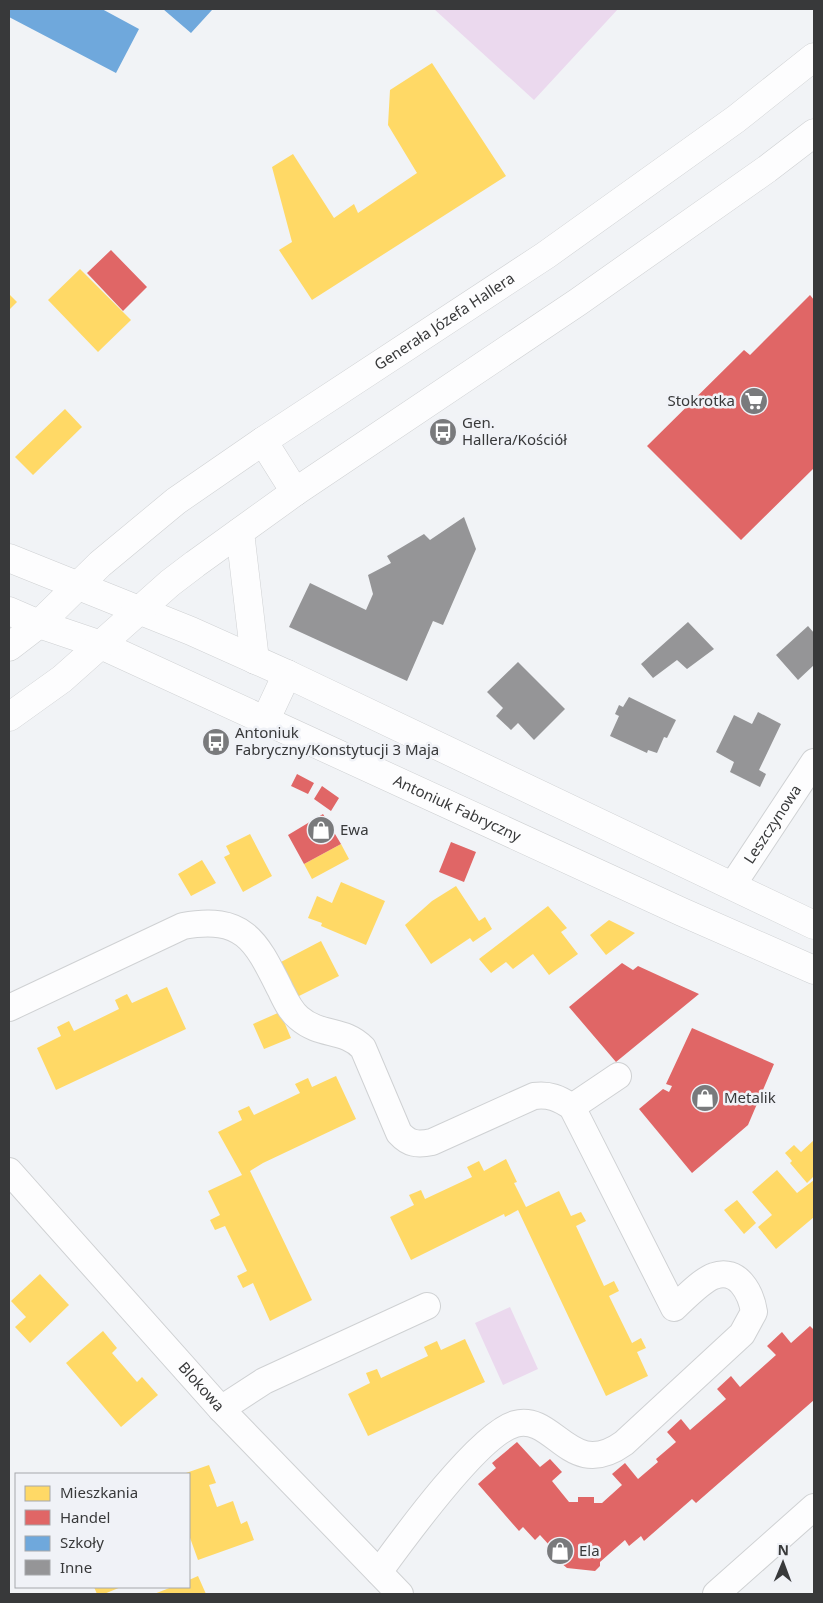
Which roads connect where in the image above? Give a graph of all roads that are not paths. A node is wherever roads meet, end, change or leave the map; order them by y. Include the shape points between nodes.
1 (814, 57) edge
2 (814, 133) edge
3 (262, 441) junction
4 (295, 492) junction
5 (240, 532) junction
6 (9, 558) edge
7 (75, 586) junction
8 (9, 611) edge
9 (141, 611) junction
10 (39, 624) junction
11 (101, 645) junction
12 (9, 647) edge
13 (255, 660) junction
14 (286, 674) junction
15 (9, 717) edge
16 (266, 719) junction
17 (814, 762) edge
18 (732, 886) junction
19 (814, 925) edge
20 (814, 970) edge
21 (9, 1008) edge
22 (618, 1076) dead end
23 (572, 1106) junction
24 (9, 1171) edge
25 (427, 1306) dead end
26 (221, 1409) junction
27 (814, 1507) edge
28 (379, 1572) junction
29 (400, 1594) edge
30 (716, 1594) edge

1 - 3 main road, Generała Józefa Hallera via 736,118 546,255
2 - 4 main road via 578,302
3 - 4 main road
3 - 7 main road, Generała Józefa Hallera via 157,515
4 - 5 main road
5 - 9 main road via 170,583
5 - 13 main road
6 - 7 main road
7 - 9 main road
7 - 10 main road, Generała Józefa Hallera
8 - 10 main road
9 - 11 main road
9 - 13 main road
10 - 11 main road, Antoniuk Fabryczny
10 - 12 main road, Generała Józefa Hallera
11 - 15 main road via 62,679
11 - 16 main road, Antoniuk Fabryczny
13 - 14 main road
14 - 16 main road
14 - 18 main road
16 - 20 main road, Antoniuk Fabryczny
17 - 18 street, Leszczynowa
18 - 19 main road
21 - 23 street via 183,926 218,923 252,939 296,1016 319,1030 356,1040 399,1133 406,1141 432,1142 534,1096 547,1094
22 - 23 street
23 - 28 street via 674,1308 713,1276 732,1277 742,1282 754,1312 742,1334 611,1453 573,1452 541,1427 528,1423 502,1430 468,1461
24 - 26 street, Blokowa
25 - 26 street via 264,1382
26 - 28 street, Blokowa
27 - 30 street
28 - 29 street, Blokowa

